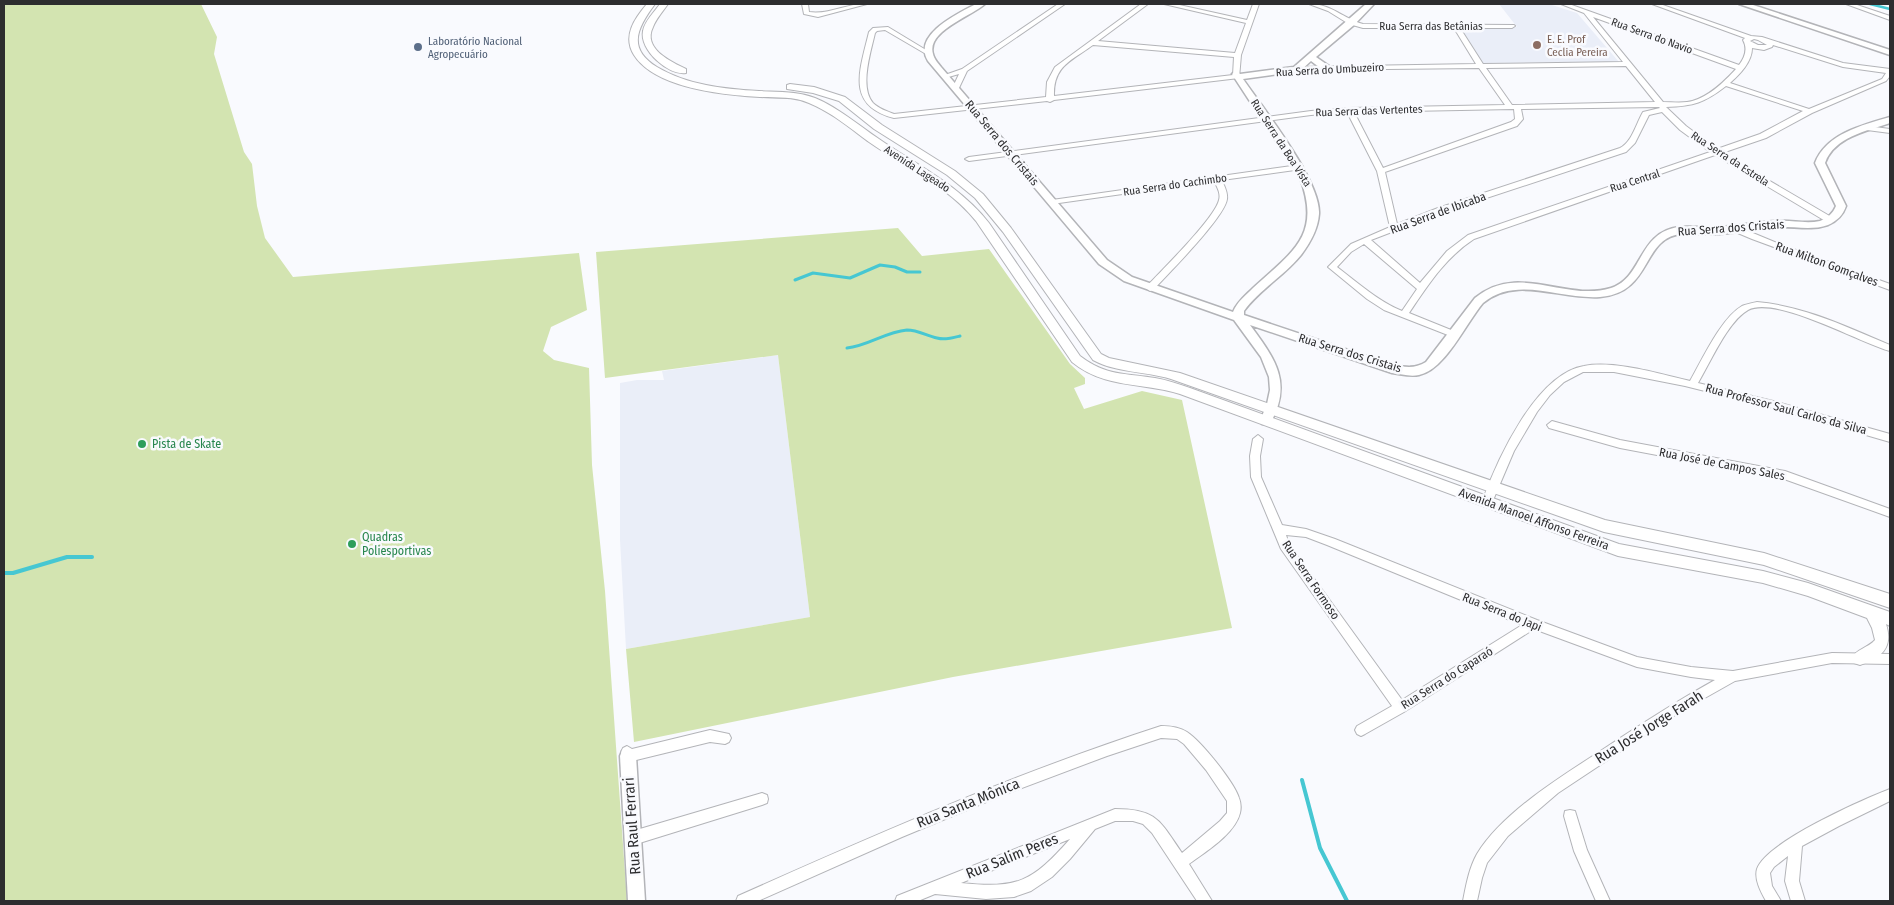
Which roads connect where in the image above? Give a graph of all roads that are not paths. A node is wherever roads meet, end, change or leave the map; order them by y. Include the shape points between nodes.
1 (651, 4) edge
2 (664, 4) edge
3 (805, 4) edge
4 (864, 4) edge
5 (982, 4) edge
6 (1062, 4) edge
7 (1146, 4) edge
8 (1167, 4) edge
9 (1256, 4) edge
10 (1312, 4) edge
11 (1370, 4) edge
12 (1564, 4) edge
13 (1655, 4) edge
14 (1743, 4) edge
15 (1849, 4) edge
16 (1586, 12) junction
17 (1890, 18) edge
18 (1249, 22) junction
19 (1351, 23) junction
20 (1456, 26) junction
21 (1512, 26) dead end
22 (1092, 42) junction
23 (1749, 44) junction
24 (1769, 44) junction
25 (928, 52) junction
26 (1890, 53) edge
27 (1238, 55) junction
28 (1311, 57) junction
29 (1628, 64) junction
30 (1480, 65) junction
31 (1326, 68) junction
32 (1740, 68) junction
33 (1297, 69) junction
34 (964, 70) junction
35 (1890, 74) edge
36 (1237, 75) junction
37 (945, 76) junction
38 (1724, 82) junction
39 (956, 89) junction
40 (1050, 100) junction
41 (1664, 107) junction
42 (973, 108) junction
43 (1514, 108) junction
44 (1349, 110) junction
45 (1809, 111) junction
46 (1266, 119) junction
47 (1890, 120) edge
48 (1870, 128) junction
49 (1890, 131) edge
50 (1010, 153) junction
51 (1717, 153) junction
52 (969, 158) dead end
53 (1299, 167) junction
54 (1381, 171) junction
55 (1217, 179) junction
56 (1052, 202) junction
57 (1830, 220) junction
58 (1394, 228) junction
59 (1736, 229) junction
60 (1365, 240) junction
61 (1890, 287) edge
62 (1150, 288) junction
63 (1422, 289) junction
64 (1404, 315) junction
65 (1239, 318) junction
66 (1452, 334) junction
67 (1890, 348) edge
68 (1097, 357) junction
69 (1083, 366) junction
70 (1693, 384) junction
71 (1189, 387) junction
72 (1269, 415) junction
73 (1552, 425) dead end
74 (1890, 438) edge
75 (1258, 439) dead end
76 (1491, 486) junction
77 (1487, 502) junction
78 (1890, 513) edge
79 (1277, 529) junction
80 (1890, 601) edge
81 (1872, 612) junction
82 (1890, 619) edge
83 (1533, 624) junction
84 (1860, 658) junction
85 (1890, 659) edge
86 (1733, 676) junction
87 (1400, 708) junction
88 (1361, 730) dead end
89 (725, 738) dead end
90 (627, 753) joint
91 (1890, 795) edge
92 (762, 799) dead end
93 (1570, 816) dead end
94 (1091, 825) junction
95 (633, 838) junction
96 (1796, 842) junction
97 (1180, 863) junction
98 (933, 888) junction
99 (1470, 900) edge
100 (637, 901) edge
101 (743, 901) edge
102 (902, 901) edge
103 (1205, 901) edge
104 (1603, 901) edge
105 (1774, 901) edge
106 (1798, 901) edge

1 - 69 main road, Avenida Lageado via 636,26 632,42 638,55 653,68 682,81 713,89 812,100 961,198 992,235
2 - 68 main road, Avenida Lageado via 646,34 648,47 659,60 692,75 718,81 797,87 837,96 966,185 1007,230
3 - 4 street via 806,12 816,15
5 - 25 street via 936,33 930,39
6 - 34 street
7 - 22 street
8 - 18 street
9 - 18 street
10 - 19 street
11 - 19 street
12 - 16 street, Rua Serra do Navio
13 - 23 street
14 - 26 street
15 - 17 street
16 - 29 street, Rua Serra da Estrela
16 - 32 street, Rua Serra do Navio
18 - 27 street
19 - 20 street, Rua Serra das Betânias via 1370,27
19 - 28 street
20 - 21 street, Rua Serra das Betânias
20 - 30 street
22 - 27 street
22 - 40 street via 1066,59 1052,75
23 - 24 street via 1766,48
23 - 24 street via 1756,37
23 - 32 street, Rua Serra das Vertentes via 1748,57
24 - 35 street via 1851,68
25 - 37 street, Rua Serra dos Cristais
25 - 42 street, Rua Serra do Umbuzeiro via 886,28 875,29 863,81 865,99 877,110 894,116
27 - 36 street
28 - 31 street
28 - 33 street
29 - 30 street, Rua Serra do Umbuzeiro
29 - 41 street, Rua Serra da Estrela
30 - 31 street, Rua Serra do Umbuzeiro
30 - 43 street
31 - 33 street, Rua Serra do Umbuzeiro
32 - 38 street, Rua Serra das Vertentes
33 - 36 street, Rua Serra do Umbuzeiro
34 - 37 street
34 - 39 street
35 - 45 street, Rua Central via 1872,85
36 - 40 street, Rua Serra do Umbuzeiro
36 - 46 street, Rua Serra da Boa Vista
37 - 39 street, Rua Serra dos Cristais
38 - 41 street, Rua Serra das Vertentes via 1710,96 1695,103
38 - 45 street
39 - 42 street, Rua Serra dos Cristais
40 - 42 street, Rua Serra do Umbuzeiro
41 - 43 street, Rua Serra das Vertentes
41 - 51 street, Rua Serra da Estrela via 1682,128
41 - 58 street, Rua Serra de Ibicaba via 1646,114 1631,146
42 - 50 street, Rua Serra dos Cristais
43 - 44 street, Rua Serra das Vertentes
43 - 54 street via 1519,119 1514,124
44 - 46 street, Rua Serra das Vertentes
44 - 54 street
45 - 51 street, Rua Central via 1763,136
46 - 50 street, Rua Serra das Vertentes
46 - 53 street, Rua Serra da Boa Vista
47 - 48 street
48 - 49 street
48 - 57 street via 1828,146 1821,157 1822,168 1841,206 1839,213
50 - 52 street, Rua Serra das Vertentes
50 - 56 street, Rua Serra dos Cristais
51 - 57 street, Rua Serra da Estrela
51 - 63 street, Rua Central via 1471,237 1442,259
53 - 55 street, Rua Serra do Cachimbo
53 - 65 street, Rua Serra da Boa Vista via 1315,200 1311,230 1299,252 1240,308
54 - 58 street
55 - 56 street, Rua Serra do Cachimbo
55 - 62 street via 1223,194 1220,206
56 - 62 street, Rua Serra dos Cristais via 1103,262
57 - 59 street, Rua Serra dos Cristais via 1821,224 1776,224
58 - 60 street, Rua Serra de Ibicaba
59 - 61 street, Rua Milton Gomçalves via 1758,240
59 - 66 street, Rua Serra dos Cristais via 1669,233 1656,242 1628,282 1613,291 1573,293 1526,286 1494,289 1477,302
60 - 63 street
60 - 64 street, Rua Serra de Ibicaba via 1347,251 1332,267 1370,297
62 - 65 street, Rua Serra dos Cristais
63 - 64 street, Rua Central
64 - 66 street, Rua Serra de Ibicaba
65 - 66 street, Rua Serra dos Cristais via 1392,369 1409,371 1422,370 1436,360
65 - 72 street via 1276,376 1277,387
67 - 70 street via 1786,307 1755,304 1746,307 1721,335
68 - 69 main road
68 - 71 main road via 1114,366 1164,372
69 - 71 main road, Avenida Lageado via 1114,380
70 - 74 street, Rua Professor Saul Carlos da Silva via 1751,397
70 - 76 street, Rua Professor Saul Carlos da Silva via 1612,369 1591,368 1571,372 1559,380 1528,417
71 - 72 main road, Avenida Manoel Affonso Ferreira
72 - 76 main road, Avenida Manoel Affonso Ferreira
72 - 77 main road, Avenida Manoel Affonso Ferreira
73 - 78 street, Rua José de Campos Sales via 1620,444 1784,475
75 - 79 street, Rua Serra Formoso via 1256,477
76 - 77 street, Rua Professor Saul Carlos da Silva
76 - 80 main road, Avenida Manoel Affonso Ferreira via 1604,526 1795,567
77 - 81 main road, Avenida Manoel Affonso Ferreira via 1618,550 1762,577
79 - 83 street, Rua Serra do Japi via 1306,533 1331,542
79 - 87 street, Rua Serra Formoso via 1295,562
81 - 82 main road, Avenida Manoel Affonso Ferreira
81 - 84 main road via 1883,634 1882,642 1875,652
83 - 86 street, Rua Serra do Japi via 1637,662
83 - 87 street, Rua Serra do Caparaó
84 - 85 street, Rua José Jorge Farah
84 - 86 street, Rua José Jorge Farah via 1832,658
86 - 99 street, Rua José Jorge Farah via 1610,749 1553,789 1502,831 1482,859
87 - 88 street, Rua Serra do Caparaó
89 - 90 street via 710,736
90 - 95 street, Rua Raul Ferrari
91 - 96 street via 1830,821
92 - 95 street
93 - 104 street
94 - 97 street, Rua Salim Peres via 1115,815 1146,819 1157,828
94 - 98 street, Rua Salim Peres
94 - 98 street, Rua Salim Peres via 1052,867 1034,882 1014,890
95 - 100 street, Rua Raul Ferrari
96 - 105 street via 1764,869 1764,882
96 - 106 street via 1792,881
97 - 101 street, Rua Santa Mônica via 1233,815 1233,800 1185,737 1161,732 993,791
97 - 103 street, Rua Salim Peres
98 - 102 street, Rua Salim Peres

